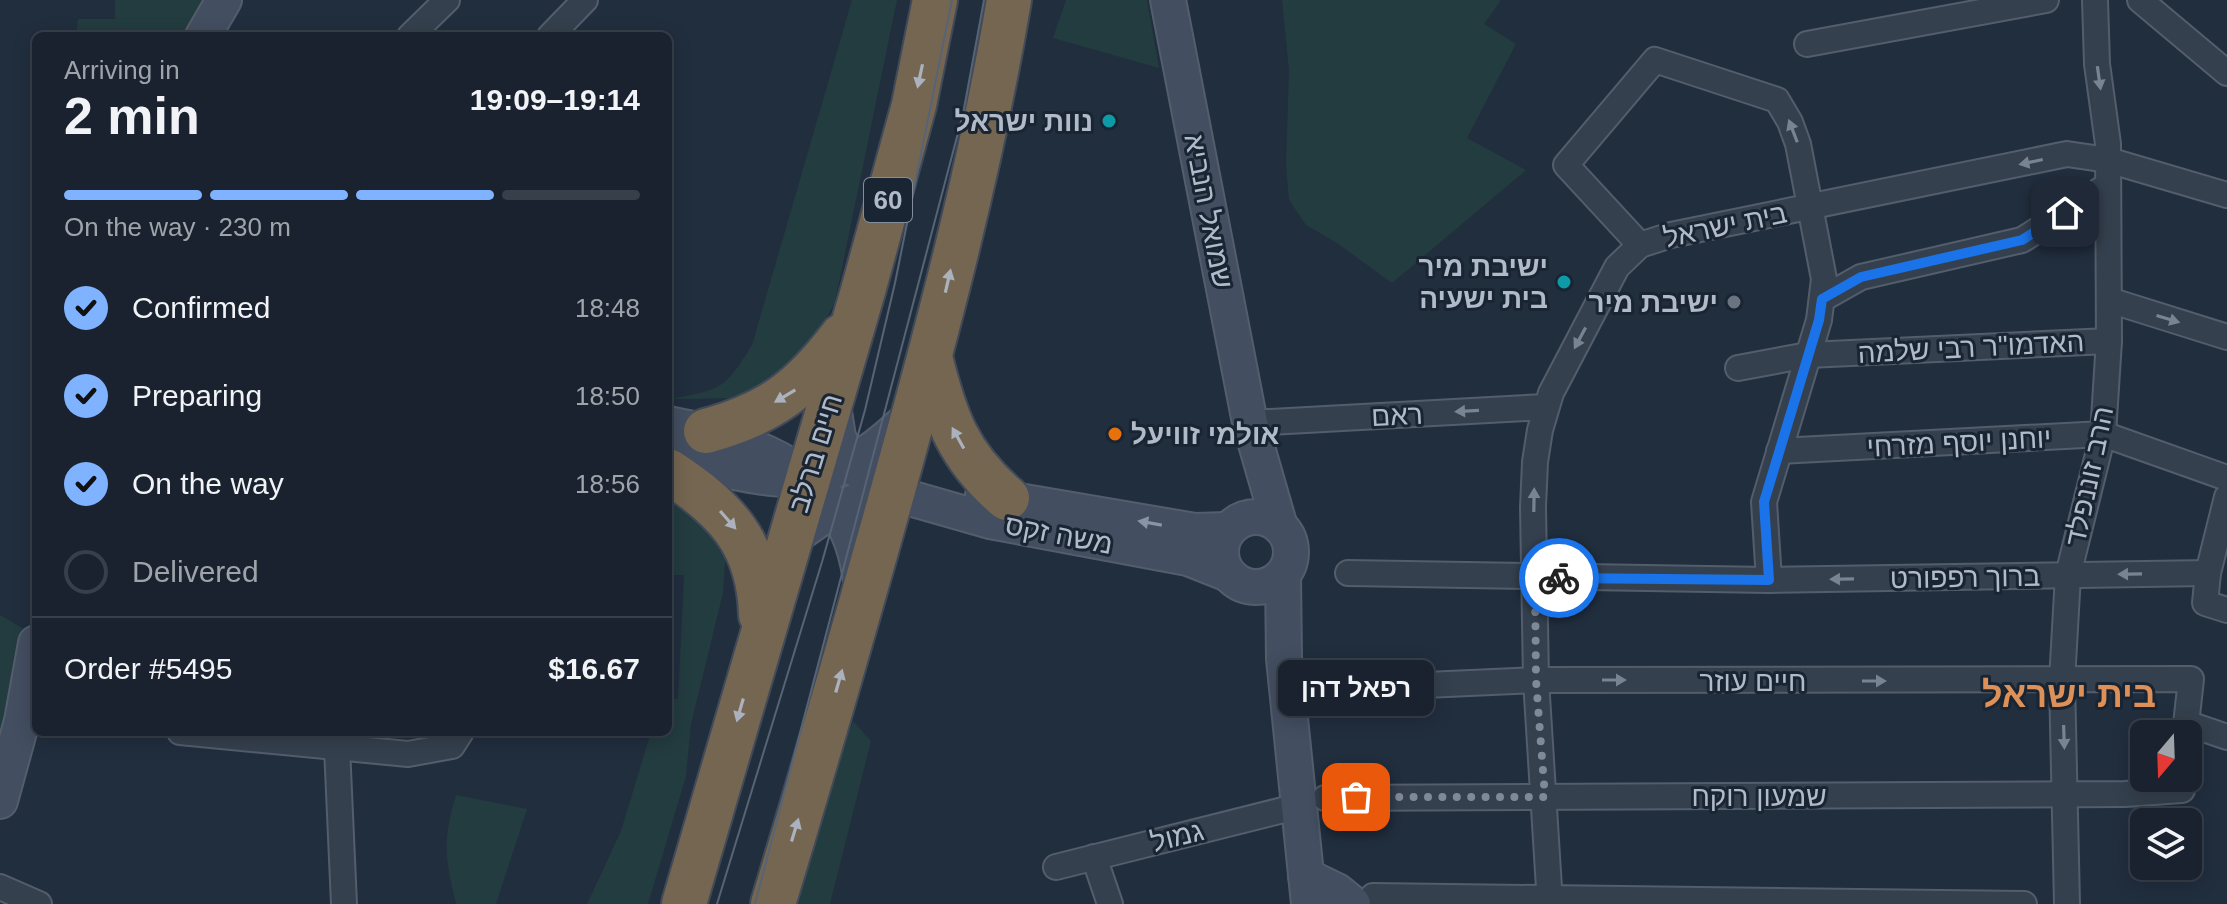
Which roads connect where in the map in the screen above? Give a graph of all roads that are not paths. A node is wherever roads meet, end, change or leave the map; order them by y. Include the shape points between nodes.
1 (224, 0) edge
2 (447, 0) edge
3 (585, 0) edge
4 (935, 0) edge
5 (1009, 0) edge
6 (1038, 0) edge
7 (1168, 0) edge
8 (2046, 0) edge
9 (2095, 0) edge
10 (2140, 0) edge
11 (205, 32) edge
12 (414, 32) edge
13 (554, 32) edge
14 (1807, 44) dead end
15 (2227, 73) edge
16 (2108, 160) junction
17 (978, 163) junction
18 (2108, 185) junction
19 (2227, 195) edge
20 (1810, 207) junction
21 (1640, 245) junction
22 (1822, 299) junction
23 (2109, 300) junction
24 (856, 318) junction
25 (2227, 337) edge
26 (2109, 341) junction
27 (1808, 355) junction
28 (930, 357) junction
29 (1738, 368) dead end
30 (832, 398) junction
31 (1545, 407) junction
32 (916, 410) junction
33 (1250, 423) junction
34 (687, 428) edge
35 (2103, 434) junction
36 (1779, 451) junction
37 (672, 458) edge
38 (850, 462) junction
39 (672, 474) edge
40 (808, 478) junction
41 (2227, 478) edge
42 (892, 493) junction
43 (1007, 498) junction
44 (837, 509) junction
45 (2225, 510) edge
46 (1232, 526) junction
47 (1280, 527) junction
48 (789, 542) junction
49 (1348, 573) dead end
50 (2208, 573) junction
51 (2068, 575) junction
52 (1283, 576) junction
53 (1535, 578) junction
54 (1234, 579) junction
55 (1769, 580) junction
56 (863, 599) junction
57 (2216, 607) edge
58 (762, 635) junction
59 (1284, 659) junction
60 (1536, 680) junction
61 (2062, 681) junction
62 (32, 688) edge
63 (1314, 690) dead end
64 (2186, 720) edge
65 (29, 722) edge
66 (2202, 732) edge
67 (222, 736) edge
68 (458, 736) edge
69 (2227, 737) edge
70 (337, 747) junction
71 (2154, 792) edge
72 (2067, 794) junction
73 (1545, 797) junction
74 (0, 801) edge
75 (1312, 802) junction
76 (1094, 857) junction
77 (1056, 867) dead end
78 (0, 887) edge
79 (1307, 890) edge
80 (1363, 900) edge
81 (1550, 901) edge
82 (39, 904) edge
83 (344, 904) edge
84 (684, 904) edge
85 (773, 904) edge
86 (1110, 904) edge
87 (2024, 904) edge
88 (2067, 904) edge

1 - 11 street
2 - 12 street
3 - 13 street
4 -> 24 highway, חיים ברלב / 60 via 914,105
5 - 17 highway
6 - 17 highway
7 - 33 street, שמואל הנביא
8 - 14 street
9 -> 16 street, הרב זוננפלד
10 - 15 street
16 - 18 street, הרב זוננפלד
16 - 19 street, בית ישראל
16 -> 20 street, בית ישראל via 2067,154
28 -> 17 highway
18 - 22 street via 2022,240 1861,277
18 - 23 street, הרב זוננפלד
20 - 21 street, בית ישראל
20 -> 21 street via 1798,144 1777,100 1655,60 1566,165
20 - 22 street via 1824,279
21 -> 31 street, בית ישראל via 1617,267
22 - 27 street
23 -> 25 street
23 - 26 street, הרב זוננפלד
24 - 30 highway, חיים ברלב / 60
24 -> 34 highway via 797,389 752,415
26 - 27 street, האדמו"ר רבי שלמה
26 - 35 street, הרב זוננפלד
27 - 29 street, האדמו"ר רבי שלמה
27 - 36 street
28 - 32 highway
43 -> 28 highway via 974,466 962,446
30 - 38 street via 838,437
30 - 40 highway, חיים ברלב / 60
31 -> 33 street, ראם
53 -> 31 street, בית ישראל via 1535,462
32 - 38 street
32 - 42 highway
33 - 46 street, שמואל הנביא via 1248,471
33 - 47 street, שמואל הנביא
34 - 40 street via 761,450
35 - 36 street, יוחנן יוסף מזרחי
35 - 41 street, יוחנן יוסף מזרחי
35 - 51 street, הרב זוננפלד
36 - 55 street via 1764,502
37 - 40 street via 777,478
38 - 40 street
38 - 42 street, משה זקס
39 -> 58 highway via 716,506 740,533 761,592
40 - 44 street
40 - 48 highway, חיים ברלב / 60
42 - 43 street, משה זקס
42 - 44 street, משה זקס
42 - 54 street, משה זקס via 1004,524 1188,558
42 - 56 highway
46 -> 43 street, משה זקס via 1195,531
44 - 48 street, משה זקס
44 - 56 street via 854,547
45 - 50 street
46 - 47 street via 1259,517
46 - 54 street via 1220,551
47 - 52 street via 1291,556
48 - 58 highway, חיים ברלב / 60
49 - 53 street
50 -> 51 street, ברוך רפפורט
50 - 57 street
51 -> 55 street, ברוך רפפורט
51 - 61 street, הרב זוננפלד
52 - 54 street via 1260,588
52 - 59 street
53 - 55 street, ברוך רפפורט
53 - 60 street, בית ישראל
54 - 59 street via 1266,611
85 -> 56 highway
58 -> 84 highway, חיים ברלב / 60
59 - 75 street
60 -> 61 street, חיים עוזר
60 - 63 street, חיים עוזר
60 - 73 street, בית ישראל
61 - 64 street, חיים עוזר via 2191,679
61 -> 72 street, הרב זוננפלד
62 - 65 street
65 - 74 street
66 - 69 street
67 - 70 street
68 - 70 street via 452,746 408,754
70 - 83 street
71 - 72 street, שמעון רוקח
72 - 73 street, שמעון רוקח
72 - 88 street, הרב זוננפלד
73 - 75 street, שמעון רוקח
73 - 81 street, בית ישראל
75 - 76 street, גמול
75 - 79 street
76 - 77 street, גמול
76 - 86 street
78 - 82 street
79 - 80 street via 1337,891
80 - 81 street
81 - 87 street

